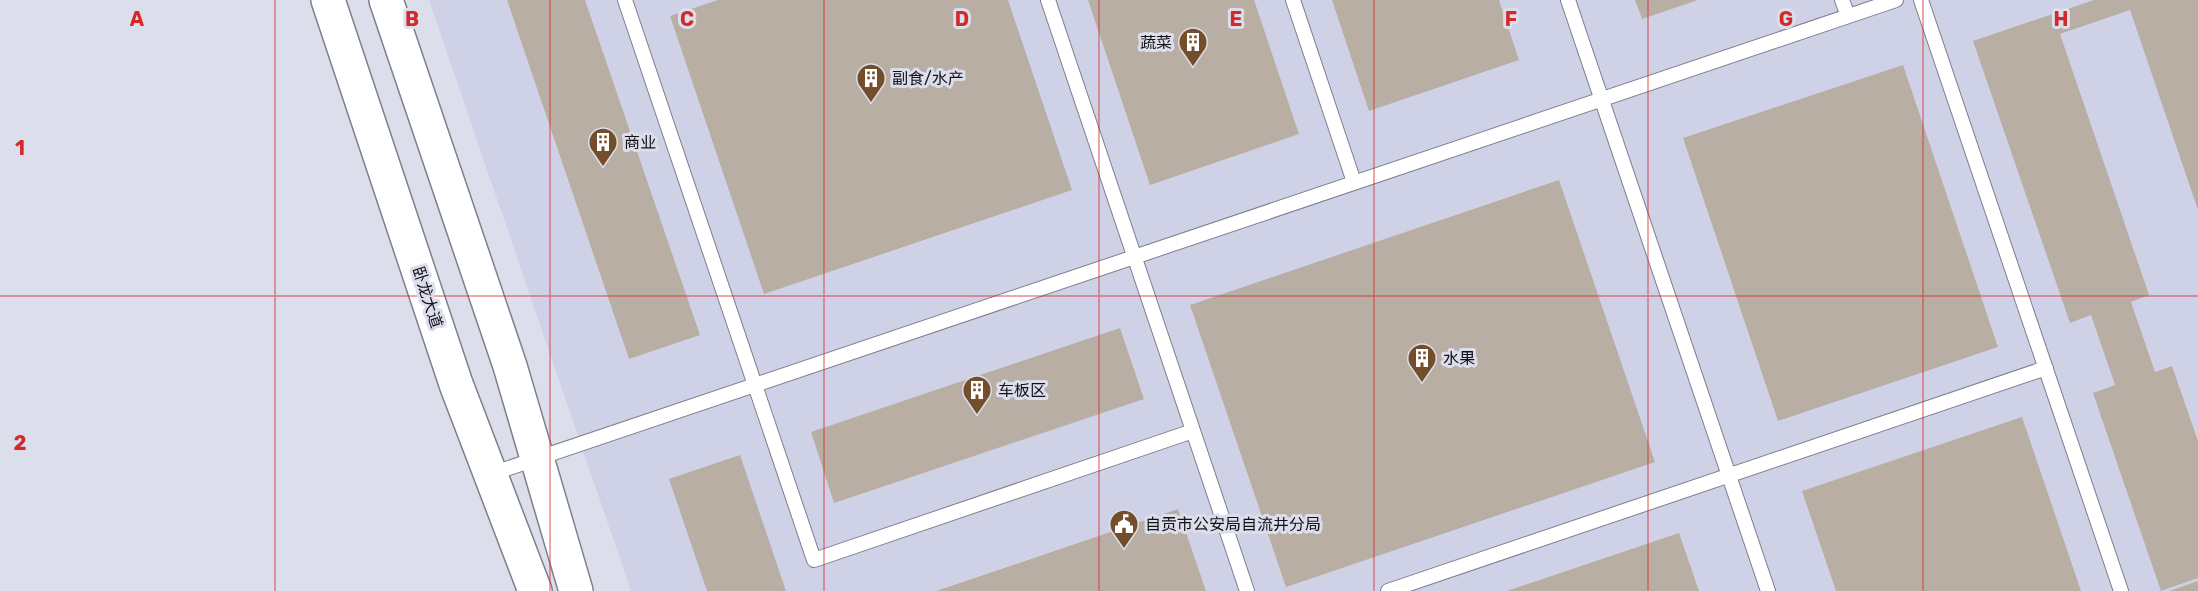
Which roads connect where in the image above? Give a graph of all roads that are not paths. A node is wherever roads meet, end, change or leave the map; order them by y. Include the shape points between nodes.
1 (328, 0) edge
2 (386, 0) edge
3 (625, 0) edge
4 (1048, 0) edge
5 (1293, 0) edge
6 (1568, 0) edge
7 (1842, 0) edge
8 (1896, 0) edge
9 (1921, 0) edge
10 (1848, 16) junction
11 (1601, 99) junction
12 (1354, 182) junction
13 (1135, 256) junction
14 (2046, 368) junction
15 (755, 384) junction
16 (1193, 431) junction
17 (537, 457) junction
18 (490, 474) junction
19 (1728, 475) junction
20 (535, 591) edge
21 (576, 591) edge
22 (1247, 591) edge
23 (1388, 591) edge
24 (1768, 591) edge
25 (2121, 591) edge

1 - 18 main road, 卧龙大道 via 456,384
2 - 17 main road
3 - 15 lane
4 - 13 lane
5 - 12 lane
6 - 11 lane
7 - 10 lane
8 - 10 lane
9 - 14 lane
10 - 11 lane
11 - 12 lane
11 - 19 lane
12 - 13 lane
13 - 15 lane
13 - 16 lane
14 - 19 lane
14 - 25 lane
15 - 16 lane via 814,560
15 - 17 lane
16 - 22 lane
17 - 18 lane
17 - 21 main road
18 - 20 main road, 卧龙大道
19 - 23 lane
19 - 24 lane

